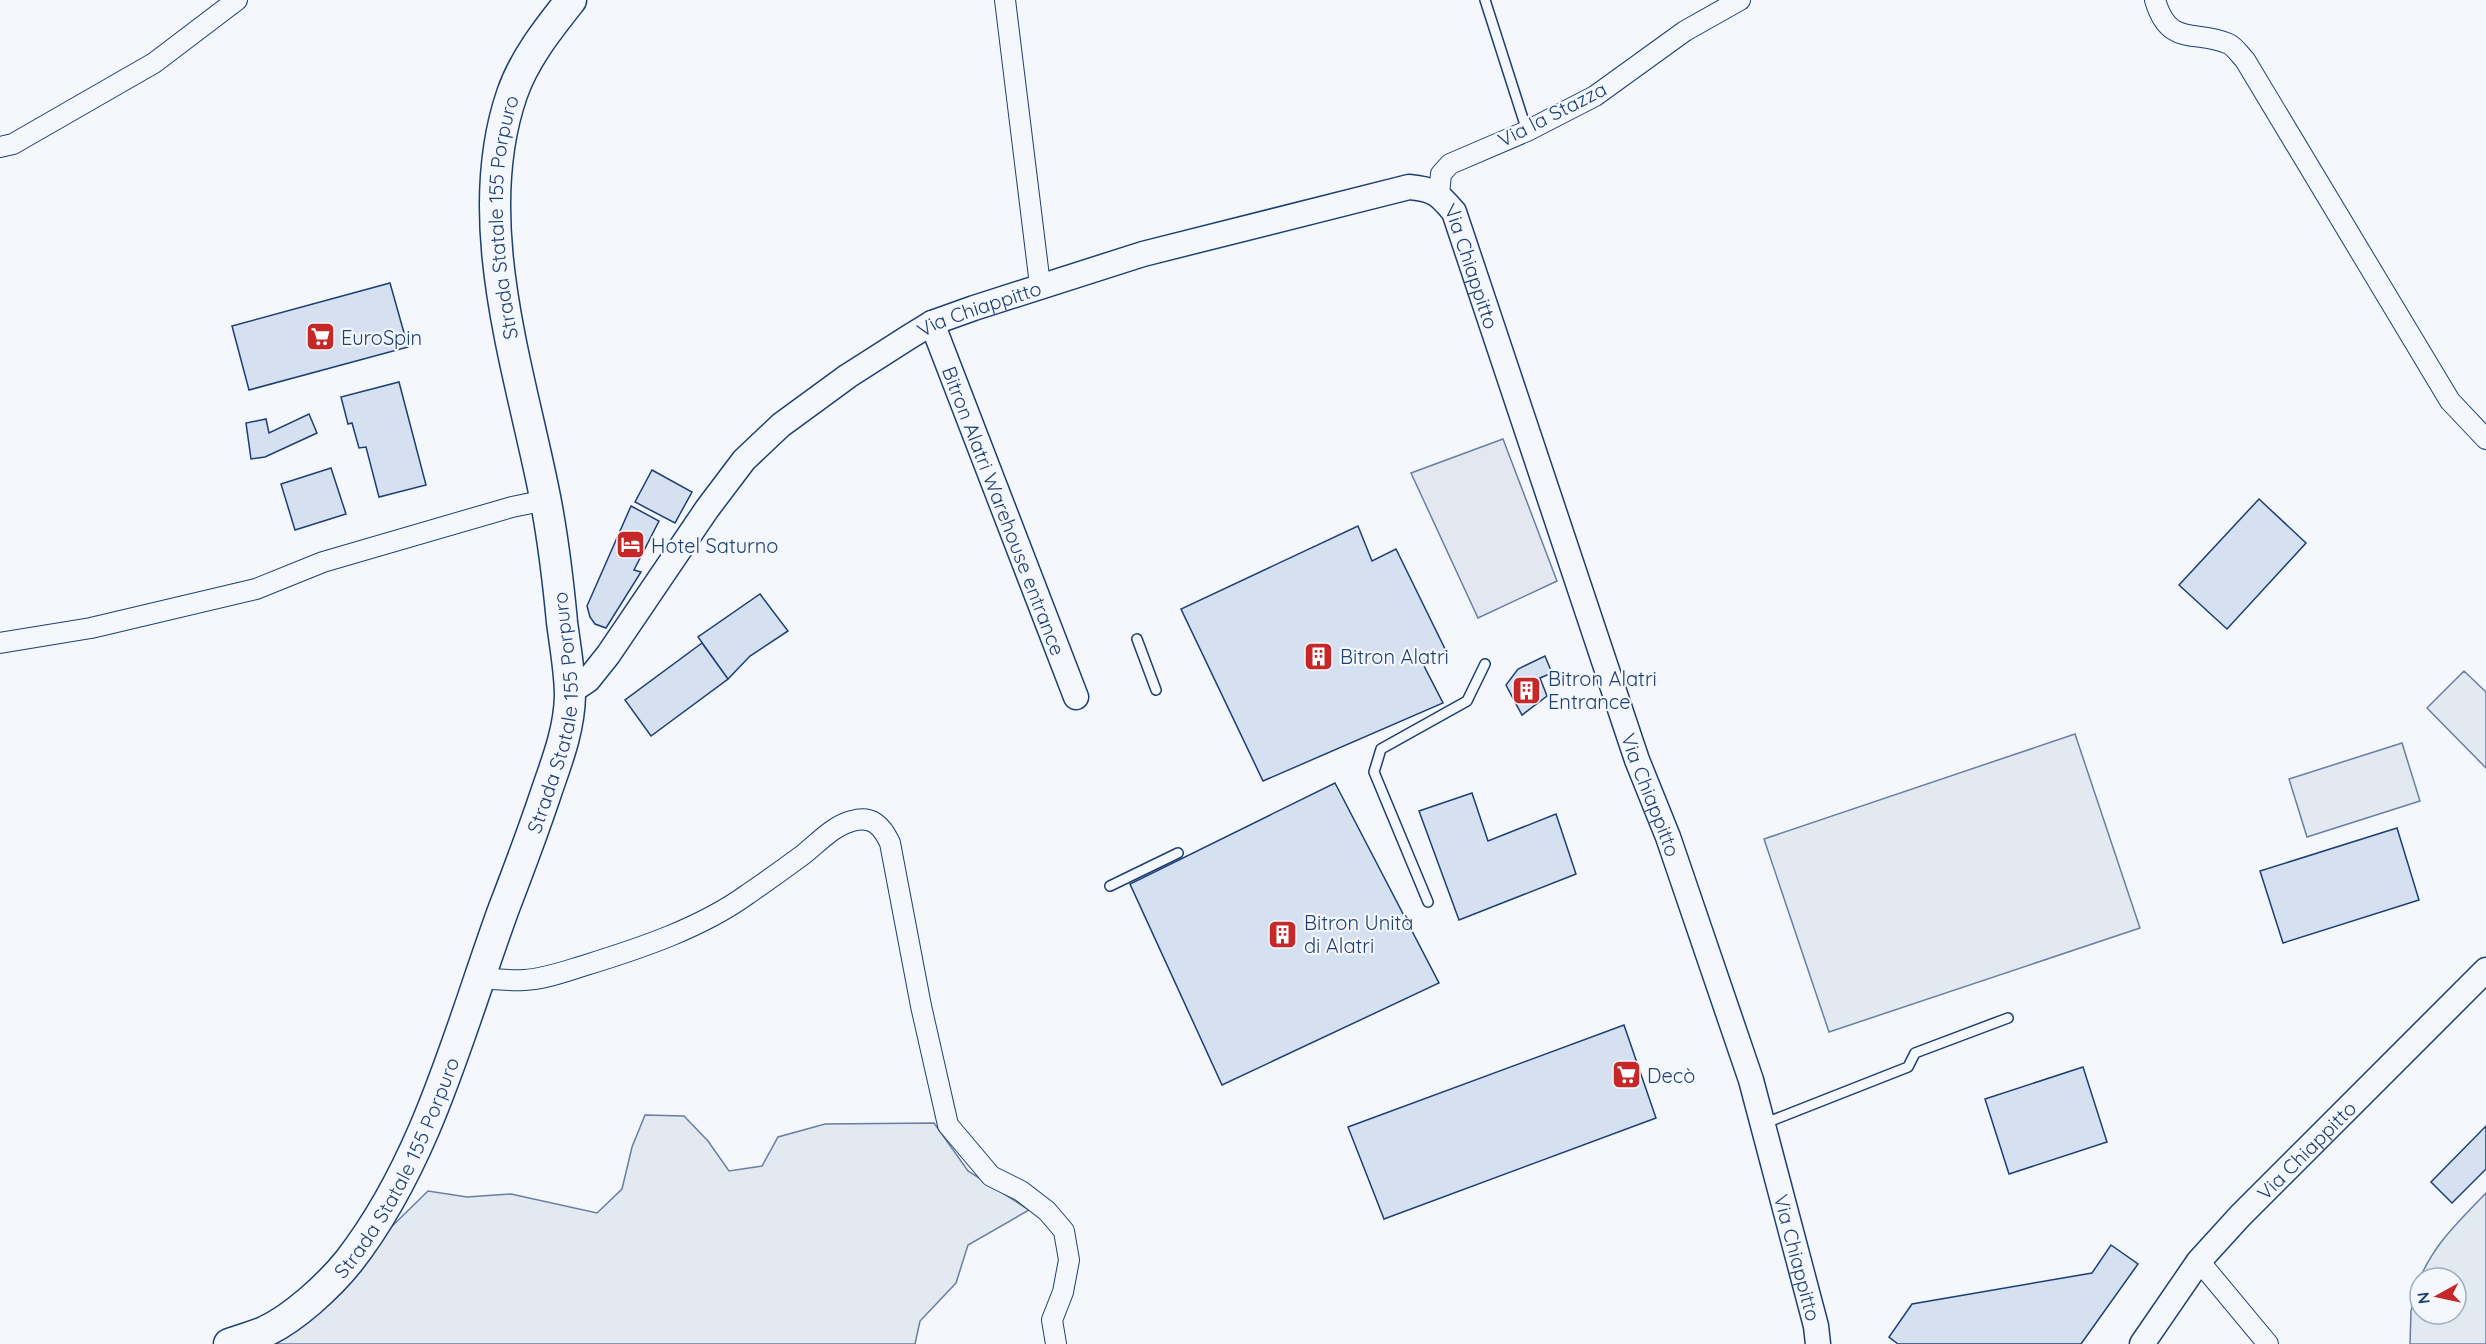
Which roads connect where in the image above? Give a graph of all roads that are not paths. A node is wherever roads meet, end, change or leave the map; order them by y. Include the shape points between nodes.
1 (237, 0) edge
2 (571, 0) edge
3 (1005, 0) edge
4 (1485, 0) edge
5 (1740, 0) edge
6 (2155, 0) edge
7 (1527, 131) junction
8 (4, 143) edge
9 (1439, 195) junction
10 (1040, 285) junction
11 (932, 323) junction
12 (2486, 438) edge
13 (546, 500) junction
14 (1137, 639) dead end
15 (0, 643) edge
16 (1485, 664) dead end
17 (1156, 690) dead end
18 (570, 693) junction
19 (1077, 697) dead end
20 (1178, 853) dead end
21 (1110, 886) dead end
22 (1428, 902) dead end
23 (2486, 970) edge
24 (478, 978) junction
25 (2008, 1018) dead end
26 (1763, 1124) junction
27 (2199, 1261) junction
28 (229, 1344) edge
29 (1056, 1344) edge
30 (1818, 1344) edge
31 (2142, 1344) edge
32 (2268, 1344) edge

1 - 8 street via 154,63
2 - 13 main road, Strada Statale 155 Porpuro via 534,48 513,92 501,137 496,194 497,251 508,326
3 - 10 street
4 - 7 lane
5 - 7 street, Via la Stazza via 1685,31 1595,96
6 - 12 street via 2158,12 2173,30 2189,38 2230,44 2245,60 2450,400
7 - 9 street, Via la Stazza via 1450,164 1441,174
9 - 10 street, Via Chiappitto via 1425,188 1409,187 1143,254
9 - 26 street, Via Chiappitto via 1454,213
10 - 11 street, Via Chiappitto
11 - 18 street, Via Chiappitto via 781,424 744,460 608,656 588,680
11 - 19 street, Bitron Alatri Warehouse entrance
13 - 15 street via 323,562 256,589 91,628
13 - 18 main road, Strada Statale 155 Porpuro
14 - 17 lane
16 - 22 lane via 1467,700 1381,750 1374,772
18 - 24 main road, Strada Statale 155 Porpuro via 567,730
20 - 21 lane
23 - 27 street, Via Chiappitto
24 - 28 main road, Strada Statale 155 Porpuro via 456,1048 387,1206 347,1264 304,1306 267,1330
24 - 29 street via 524,980 620,955 699,923 740,900 833,829 851,821 874,821 885,831 890,843 948,1125 992,1176 1021,1191 1047,1211 1064,1231 1069,1260 1052,1320
25 - 26 lane via 1915,1053 1908,1067
26 - 30 street, Via Chiappitto
27 - 31 street, Via Chiappitto
27 - 32 street

